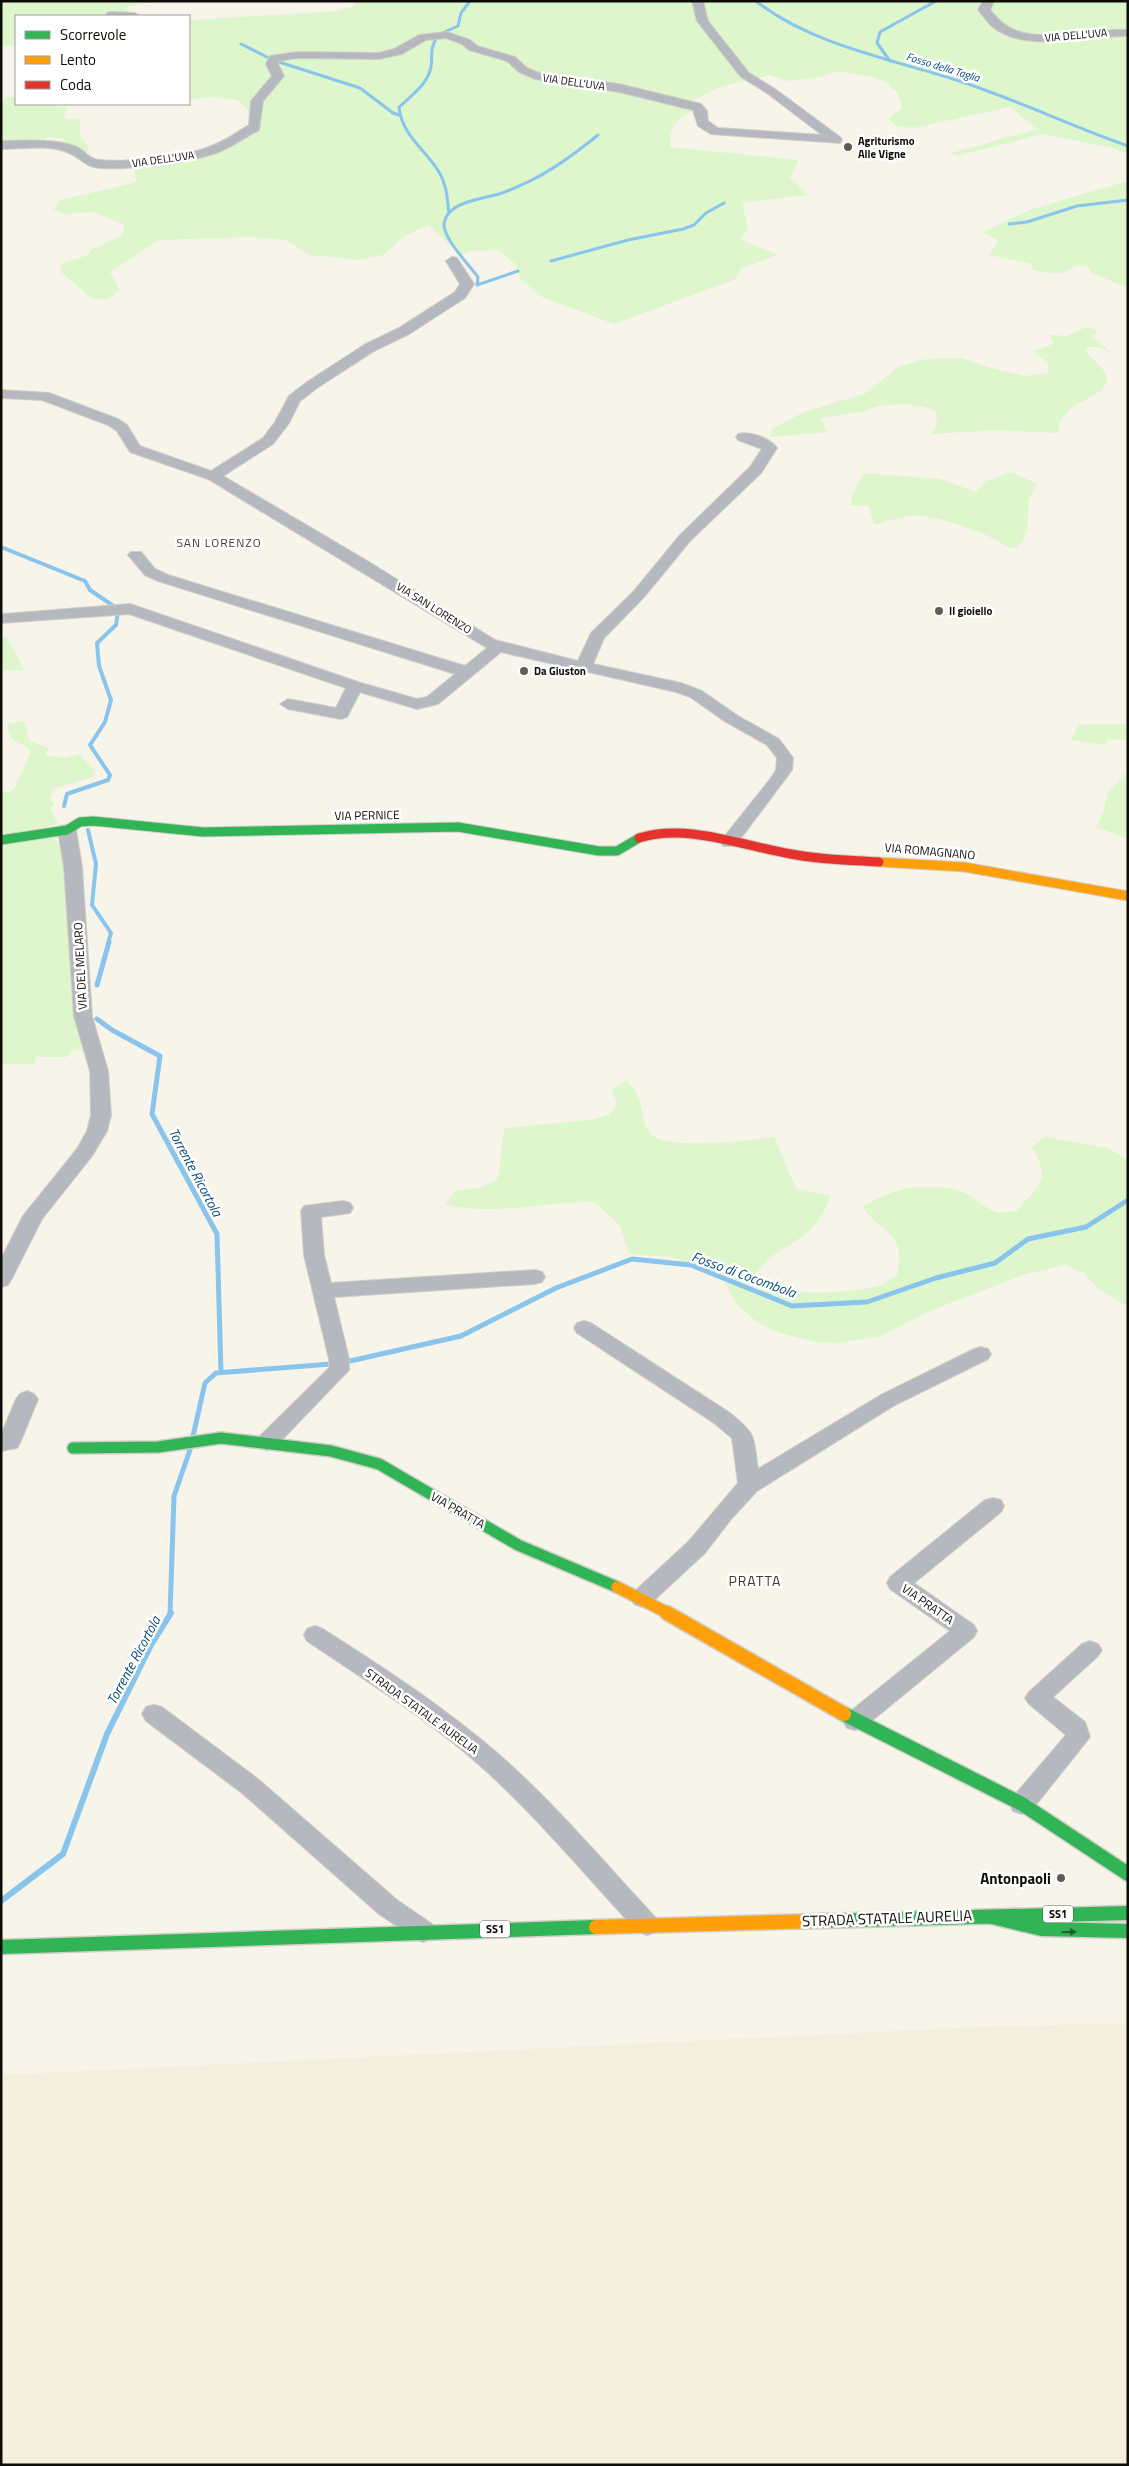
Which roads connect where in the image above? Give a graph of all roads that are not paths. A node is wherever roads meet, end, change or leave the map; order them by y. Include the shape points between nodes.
1 (697, 1) edge
2 (989, 1) edge
3 (1128, 33) edge
4 (1, 145) edge
5 (452, 260) dead end
6 (1, 394) edge
7 (743, 437) dead end
8 (213, 476) junction
9 (136, 555) dead end
10 (4, 618) dead end
11 (498, 647) junction
12 (584, 666) junction
13 (466, 672) junction
14 (355, 686) junction
15 (288, 704) dead end
16 (69, 828) junction
17 (1, 840) edge
18 (729, 842) junction
19 (1128, 896) edge
20 (343, 1208) dead end
21 (535, 1277) dead end
22 (1, 1280) edge
23 (322, 1290) junction
24 (584, 1328) dead end
25 (981, 1354) dead end
26 (26, 1399) dead end
27 (268, 1442) junction
28 (1, 1443) edge
29 (73, 1448) dead end
30 (749, 1485) junction
31 (993, 1506) dead end
32 (642, 1598) junction
33 (315, 1635) dead end
34 (1090, 1650) dead end
35 (154, 1714) dead end
36 (855, 1721) junction
37 (1022, 1804) junction
38 (1128, 1874) edge
39 (1128, 1913) edge
40 (988, 1915) junction
41 (647, 1924) junction
42 (423, 1931) junction
43 (1128, 1931) edge
44 (1, 1947) edge

1 - 4 street, VIA DELL'UVA via 703,21 745,75 772,91 836,140 715,131 702,124 701,111 697,107 619,88 539,77 523,70 511,59 473,48 454,37 436,34 384,55 274,58 272,64 278,76 259,97 255,127 213,150 196,155 112,165 87,161 74,150 63,147
2 - 3 street, VIA DELL'UVA via 984,10 989,19 1003,28 1028,36 1053,39 1103,31
5 - 8 street via 467,284 460,295 312,385 294,399 268,441
6 - 8 street, VIA SAN LORENZO via 44,396 95,414 122,428 135,449
7 - 12 street via 770,448 756,470 685,538 639,594 597,636
8 - 11 street, VIA SAN LORENZO
9 - 13 street via 150,572 162,578
10 - 14 street via 130,609
11 - 12 street, VIA SAN LORENZO
11 - 13 street
12 - 18 street, VIA SAN LORENZO via 688,691 774,742 782,751 786,758 778,780
13 - 14 street via 425,704
14 - 15 street via 341,714
16 - 17 street, VIA PERNICE
16 - 18 street, VIA PERNICE via 92,821 203,832 458,827 599,851 617,851 644,834 656,832
16 - 22 street, VIA DEL MELARO via 82,1007 99,1071 102,1115 85,1152 33,1216
18 - 19 street, VIA ROMAGNANO via 806,857 964,867
20 - 23 street via 311,1211 314,1254
21 - 23 street
23 - 27 street via 339,1370
24 - 30 street via 735,1428 742,1435
25 - 30 street via 888,1400
26 - 28 street via 9,1443
27 - 29 street, VIA PRATTA via 214,1438 179,1446
27 - 32 street, VIA PRATTA via 331,1451 379,1464 518,1545
30 - 32 street via 697,1547
31 - 36 street, VIA PRATTA via 898,1583 966,1631
32 - 36 street, VIA PRATTA
33 - 41 street, STRADA STATALE AURELIA via 407,1696 471,1744 533,1803
34 - 37 street via 1037,1698 1077,1729 1078,1736
35 - 42 street via 250,1786 388,1907
36 - 37 street, VIA PRATTA
37 - 38 street, VIA PRATTA
39 - 40 street, STRADA STATALE AURELIA / SS1
40 - 41 street, STRADA STATALE AURELIA / SS1
40 -> 43 street via 1010,1926 1039,1932
41 - 42 street, STRADA STATALE AURELIA / SS1
42 - 44 street, STRADA STATALE AURELIA / SS1

